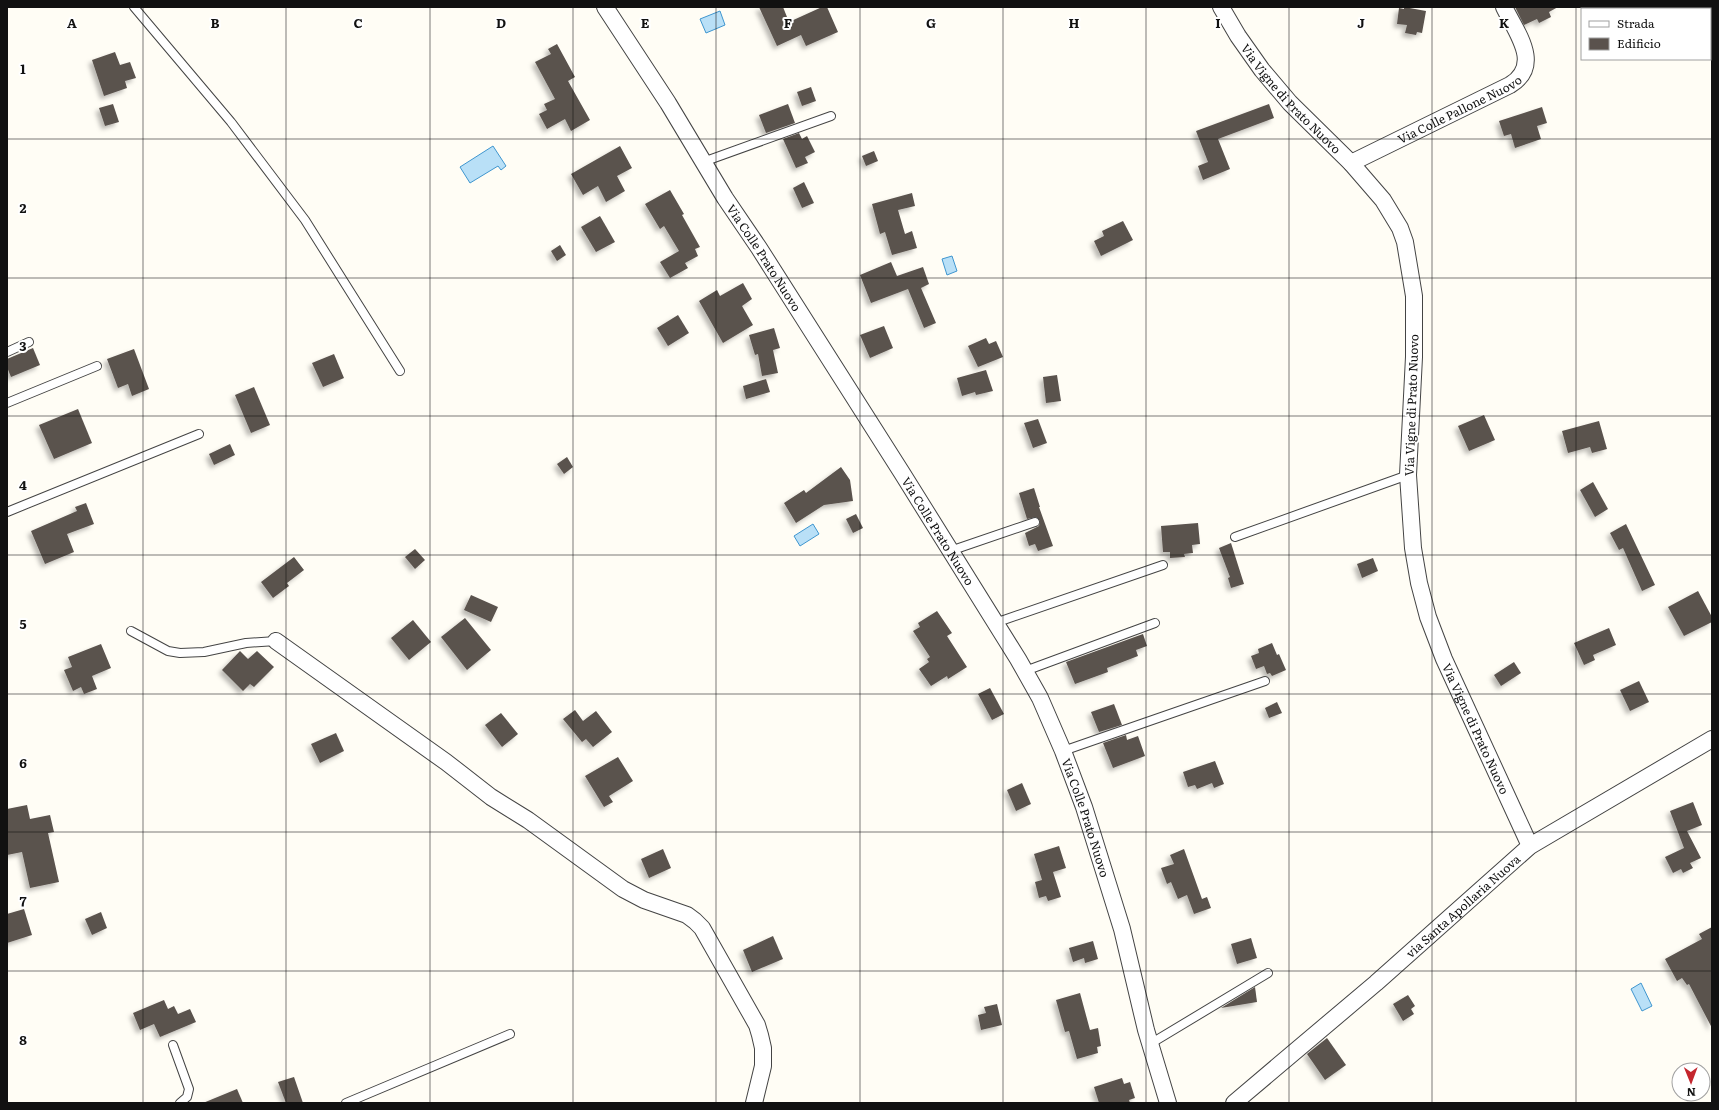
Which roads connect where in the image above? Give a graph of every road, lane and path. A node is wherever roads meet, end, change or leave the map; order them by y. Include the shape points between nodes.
1 (134, 7) edge
2 (605, 7) edge
3 (1221, 7) edge
4 (1504, 7) edge
5 (831, 116) dead end
6 (703, 162) junction
7 (1351, 164) junction
8 (29, 342) dead end
9 (7, 352) edge
10 (97, 366) dead end
11 (400, 371) dead end
12 (7, 403) edge
13 (199, 434) dead end
14 (1408, 475) junction
15 (7, 512) edge
16 (1035, 522) dead end
17 (1235, 537) dead end
18 (950, 551) junction
19 (1164, 565) dead end
20 (995, 623) junction
21 (1155, 623) dead end
22 (131, 631) dead end
23 (276, 641) joint
24 (1025, 671) junction
25 (1264, 681) dead end
26 (1712, 739) edge
27 (1063, 751) junction
28 (1530, 846) junction
29 (1268, 973) dead end
30 (510, 1034) dead end
31 (1150, 1044) junction
32 (174, 1046) dead end
33 (180, 1103) edge
34 (346, 1103) edge
35 (754, 1103) edge
36 (1168, 1103) edge
37 (1234, 1103) edge

1 - 11 lane via 231,122 305,220
2 - 6 street, Via Colle Prato Nuovo
3 - 7 street, Via Vigne di Prato Nuovo via 1262,70 1290,103
4 - 7 street, Via Colle Pallone Nuovo via 1527,54 1525,68 1517,80
5 - 6 lane
6 - 18 street, Via Colle Prato Nuovo
7 - 14 street, Via Vigne di Prato Nuovo via 1383,200 1405,242 1414,296 1414,357
8 - 9 lane
10 - 12 lane
13 - 15 lane
14 - 17 lane
14 - 28 street, Via Vigne di Prato Nuovo via 1413,548 1428,618 1444,659
16 - 18 lane
18 - 20 street, Via Colle Prato Nuovo
19 - 20 lane
20 - 24 street, Via Colle Prato Nuovo
21 - 24 lane
22 - 23 lane via 168,651 180,653
23 - 35 street via 623,889 638,898 682,913 695,921 717,953 757,1025 763,1057
24 - 27 street, Via Colle Prato Nuovo
25 - 27 lane
26 - 28 street, via Santa Apollaria Nuova
27 - 31 street, Via Colle Prato Nuovo via 1084,807 1122,929
28 - 37 street, via Santa Apollaria Nuova via 1376,983
29 - 31 lane
30 - 34 lane
31 - 36 street, Via Colle Prato Nuovo
32 - 33 lane via 189,1089 187,1097

